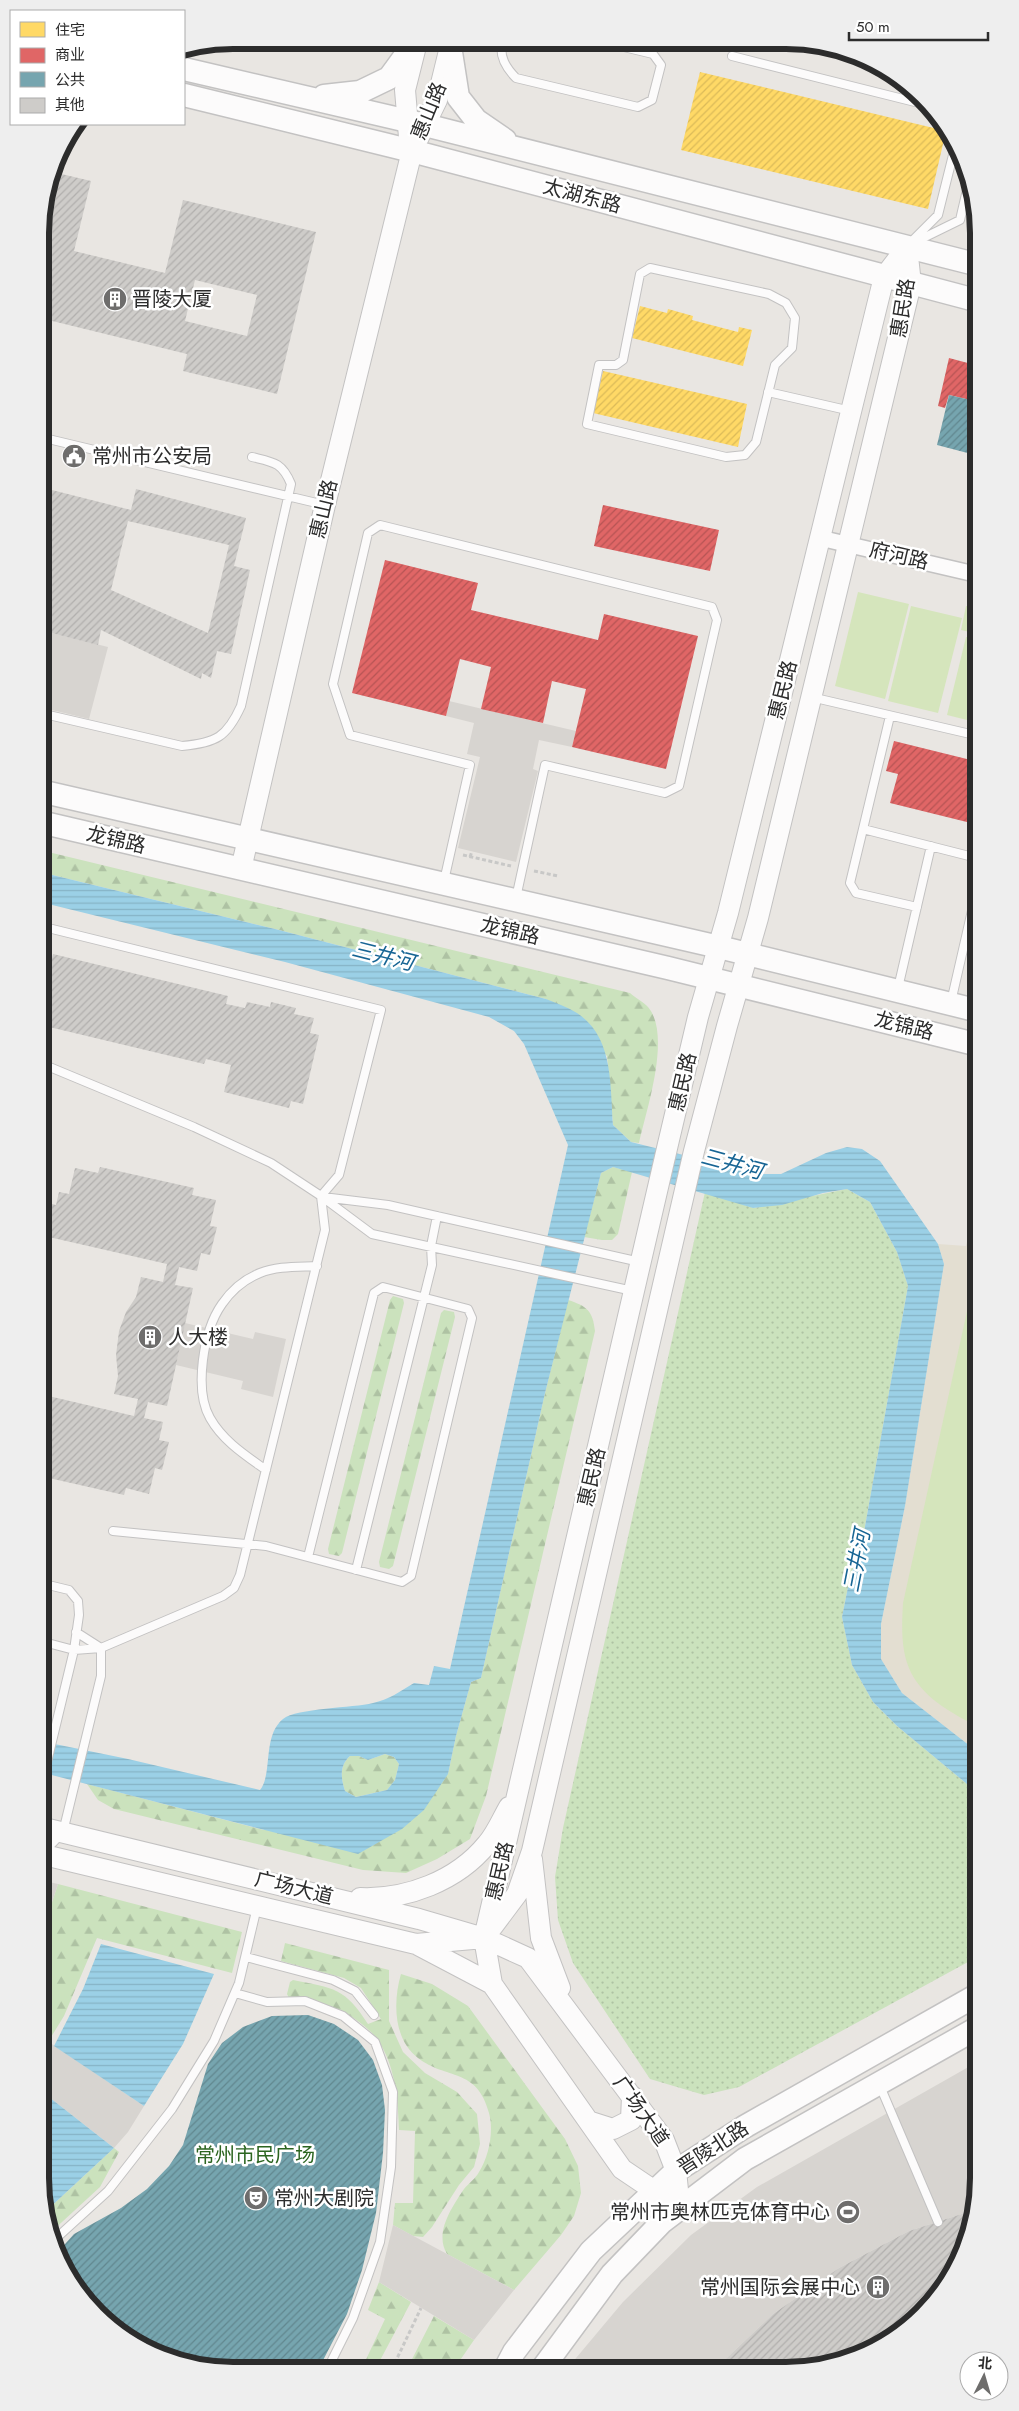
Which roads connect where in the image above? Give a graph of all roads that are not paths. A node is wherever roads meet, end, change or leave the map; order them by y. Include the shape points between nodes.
1 (410, 49) edge
2 (414, 49) edge
3 (450, 49) edge
4 (452, 49) edge
5 (500, 49) edge
6 (632, 49) edge
7 (732, 56) dead end
8 (185, 70) edge
9 (185, 95) edge
10 (307, 98) junction
11 (915, 102) edge
12 (416, 123) junction
13 (518, 149) junction
14 (412, 151) junction
15 (953, 156) edge
16 (966, 194) edge
17 (906, 246) junction
18 (970, 263) edge
19 (884, 277) junction
20 (911, 284) junction
21 (970, 299) edge
22 (768, 392) junction
23 (850, 411) junction
24 (49, 439) edge
25 (252, 457) dead end
26 (289, 496) junction
27 (324, 505) junction
28 (820, 538) junction
29 (848, 544) junction
30 (970, 573) edge
31 (811, 697) junction
32 (49, 715) edge
33 (890, 716) junction
34 (970, 734) edge
35 (49, 793) edge
36 (49, 824) edge
37 (863, 829) junction
38 (248, 840) junction
39 (931, 846) junction
40 (970, 856) edge
41 (240, 869) junction
42 (443, 884) junction
43 (515, 900) junction
44 (917, 907) junction
45 (970, 920) edge
46 (49, 928) edge
47 (719, 946) junction
48 (747, 954) junction
49 (709, 978) junction
50 (738, 985) junction
51 (898, 990) junction
52 (951, 1004) junction
53 (970, 1009) edge
54 (970, 1043) edge
55 (49, 1066) edge
56 (321, 1196) junction
57 (437, 1216) junction
58 (431, 1246) junction
59 (641, 1263) junction
60 (317, 1266) junction
61 (634, 1291) junction
62 (424, 1297) junction
63 (266, 1470) junction
64 (113, 1531) dead end
65 (248, 1543) junction
66 (308, 1557) junction
67 (356, 1570) junction
68 (49, 1585) edge
69 (76, 1632) junction
70 (49, 1643) edge
71 (101, 1648) junction
72 (74, 1650) junction
73 (49, 1753) edge
74 (520, 1788) junction
75 (49, 1829) edge
76 (63, 1832) junction
77 (49, 1845) edge
78 (532, 1851) junction
79 (49, 1854) edge
80 (333, 1898) junction
81 (258, 1905) junction
82 (484, 1938) junction
83 (416, 1944) junction
84 (246, 1957) junction
85 (492, 1984) junction
86 (235, 1993) junction
87 (970, 1999) edge
88 (374, 2015) dead end
89 (573, 2018) junction
90 (970, 2032) edge
91 (879, 2083) junction
92 (632, 2096) junction
93 (591, 2122) junction
94 (676, 2171) junction
95 (656, 2192) junction
96 (680, 2209) junction
97 (938, 2222) dead end
98 (59, 2236) edge
99 (331, 2362) edge
100 (509, 2362) edge
101 (548, 2362) edge

1 - 10 main road via 389,78 360,92
2 - 12 street, 惠山路 via 405,90
3 - 12 street, 惠山路 via 437,100
4 - 13 main road via 458,97 476,120
5 - 6 lane via 505,67 516,78 638,107 652,100 661,65 653,54
7 - 11 lane
8 - 10 main road, 太湖东路
9 - 14 main road, 太湖东路
10 - 12 main road, 太湖东路
12 - 13 main road, 太湖东路
12 - 14 street, 惠山路
13 - 17 main road, 太湖东路
14 - 19 main road, 太湖东路
14 - 27 street, 惠山路
15 - 17 lane via 938,215
16 - 17 lane via 960,220
17 - 18 main road, 太湖东路
17 - 19 street, 惠民路
17 - 20 street, 惠民路
19 - 20 main road, 太湖东路
19 - 23 street, 惠民路
20 - 21 main road, 太湖东路
20 - 29 street, 惠民路
22 - 22 lane via 775,365 792,348 795,318 786,303 769,294 650,268 640,274 623,360 616,365 599,365 587,424 726,457 745,454 756,442
22 - 23 lane
23 - 28 street, 惠民路
24 - 26 lane
25 - 26 lane via 275,462 286,470 291,484
26 - 27 lane
26 - 32 lane via 241,706 232,725 219,738 200,745 182,746
27 - 38 street, 惠山路
28 - 29 street, 府河路
28 - 47 street, 惠民路
29 - 30 street, 府河路
29 - 31 street, 惠民路
31 - 33 lane
31 - 48 street, 惠民路
33 - 34 lane
33 - 37 lane
35 - 38 main road, 龙锦路
36 - 41 main road, 龙锦路
37 - 39 lane
37 - 44 lane via 850,883 856,893
38 - 41 street, 惠山路
38 - 42 main road, 龙锦路
39 - 40 lane
39 - 44 lane
41 - 49 main road, 龙锦路
42 - 43 main road, 龙锦路
42 - 43 lane via 470,764 350,735 333,684 368,533 380,525 712,607 717,620 679,786 665,793 545,765
43 - 47 main road, 龙锦路
44 - 51 lane
45 - 52 lane
46 - 56 lane via 381,1010 339,1175
47 - 48 main road, 龙锦路
47 - 49 street, 惠民路
48 - 50 street, 惠民路
48 - 51 main road, 龙锦路
49 - 50 main road, 龙锦路
49 - 59 street, 惠民路
50 - 54 main road, 龙锦路
50 - 78 street, 惠民路 via 694,1152
51 - 52 main road, 龙锦路
52 - 53 main road, 龙锦路
55 - 56 lane via 271,1163
56 - 57 lane via 388,1205
56 - 58 lane via 372,1234
56 - 60 lane via 325,1230
57 - 58 lane
57 - 59 lane
58 - 61 lane
58 - 62 lane via 432,1265
59 - 61 street, 惠民路
60 - 63 lane
60 - 63 lane via 260,1273 236,1287 221,1305 212,1324 201,1371 201,1392 210,1418 232,1446
61 - 74 street, 惠民路
62 - 66 lane via 383,1287 374,1293
62 - 67 lane
62 - 67 lane via 468,1308 472,1318 411,1576 402,1582
63 - 65 lane
64 - 65 lane
65 - 66 lane
65 - 71 lane via 234,1588 223,1596
66 - 67 lane
68 - 69 lane via 69,1590 78,1601
69 - 71 lane
69 - 72 lane
70 - 72 lane
71 - 72 lane
71 - 76 lane via 101,1676
72 - 73 lane
74 - 80 street via 488,1844 458,1871 418,1891 376,1899
74 - 82 street, 惠民路
75 - 76 street, 广场大道
76 - 77 lane
76 - 80 street, 广场大道
78 - 82 street, 惠民路 via 517,1894
78 - 89 street via 541,1938
79 - 81 street, 广场大道
80 - 82 street, 广场大道
81 - 83 street, 广场大道
81 - 84 lane
82 - 83 street
82 - 85 street, 惠民路
82 - 89 street, 广场大道 via 528,1958
83 - 85 street, 广场大道
84 - 86 lane
84 - 88 lane via 333,1980 355,1991
85 - 93 street, 广场大道
86 - 98 lane via 214,2041 172,2109 108,2191
86 - 99 lane via 267,2002 305,2001 343,2016 375,2042 393,2092 391,2167 380,2242 354,2318
87 - 94 main road, 晋陵北路 via 744,2127
89 - 92 street, 广场大道
90 - 91 main road, 晋陵北路
91 - 96 main road, 晋陵北路 via 745,2159
91 - 97 lane
92 - 93 street via 631,2120 613,2130
92 - 94 street, 广场大道 via 664,2140
93 - 95 street, 广场大道 via 622,2169
94 - 95 main road, 晋陵北路
94 - 96 street, 广场大道
95 - 96 street, 广场大道
95 - 100 main road, 晋陵北路 via 591,2251
96 - 101 main road, 晋陵北路 via 662,2222 612,2274

